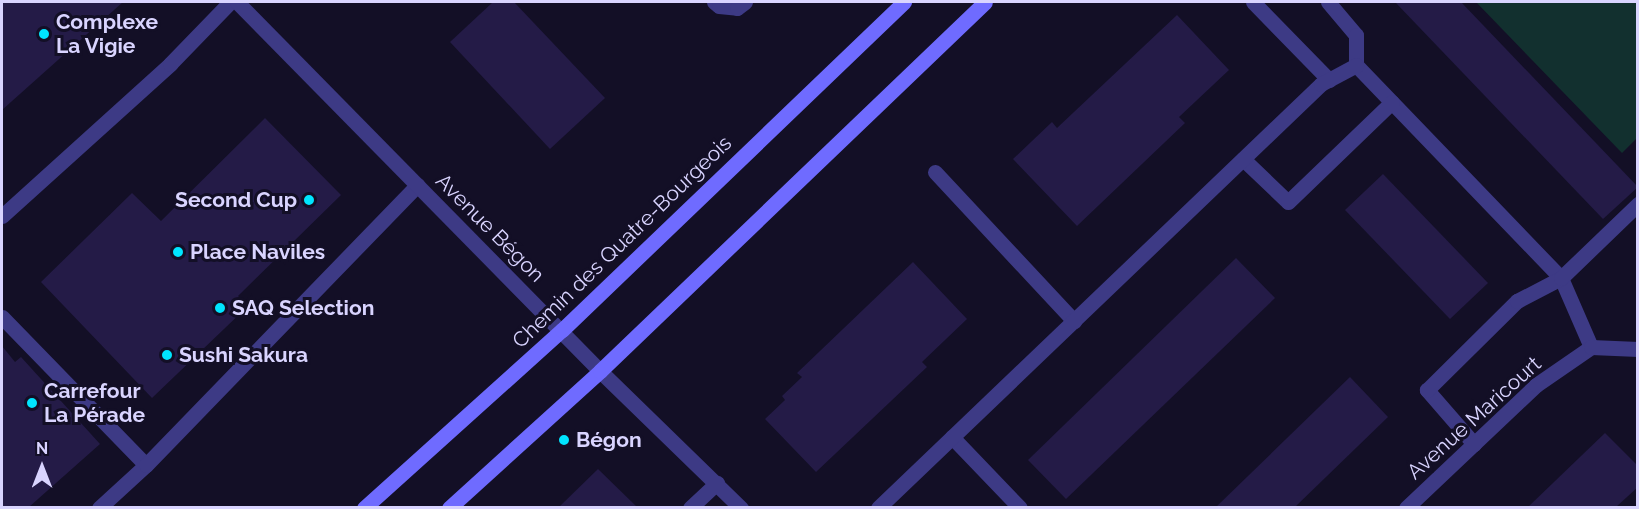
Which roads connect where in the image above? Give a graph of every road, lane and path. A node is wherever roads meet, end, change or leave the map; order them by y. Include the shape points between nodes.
1 (230, 2) edge
2 (237, 2) edge
3 (714, 2) edge
4 (745, 2) edge
5 (904, 2) edge
6 (985, 2) edge
7 (1253, 2) edge
8 (1328, 2) edge
9 (1356, 65) junction
10 (1329, 80) junction
11 (1392, 102) junction
12 (1243, 159) junction
13 (935, 172) dead end
14 (417, 185) junction
15 (1638, 204) edge
16 (2, 216) edge
17 (1561, 278) junction
18 (1074, 321) junction
19 (4, 325) edge
20 (562, 330) junction
21 (1591, 347) junction
22 (1638, 349) edge
23 (600, 371) junction
24 (952, 437) junction
25 (1474, 444) junction
26 (147, 465) junction
27 (717, 483) junction
28 (1410, 506) edge
29 (99, 507) edge
30 (364, 507) edge
31 (449, 507) edge
32 (690, 507) edge
33 (741, 507) edge
34 (878, 507) edge
35 (1020, 507) edge

1 - 16 street via 170,64
2 - 14 street, Avenue Bégon
3 - 4 street via 738,8
5 - 20 main road, Chemin des Quatre-Bourgeois
6 - 23 main road
7 - 10 street
8 - 9 street via 1356,35
9 - 10 street
9 - 11 street
10 - 12 street
11 - 12 street via 1288,202
11 - 17 street
12 - 18 street
13 - 18 street
14 - 20 street, Avenue Bégon
14 - 26 street
15 - 17 street
17 - 21 street
17 - 25 street via 1517,301 1427,390
18 - 24 street
19 - 26 street
20 - 23 street, Avenue Bégon
20 - 30 main road, Chemin des Quatre-Bourgeois
21 - 22 street
21 - 25 street, Avenue Maricourt via 1536,386
23 - 27 street, Avenue Bégon
23 - 31 main road
24 - 34 street
24 - 35 street
25 - 28 street, Avenue Maricourt
26 - 29 street
27 - 32 street
27 - 33 street, Avenue Bégon

